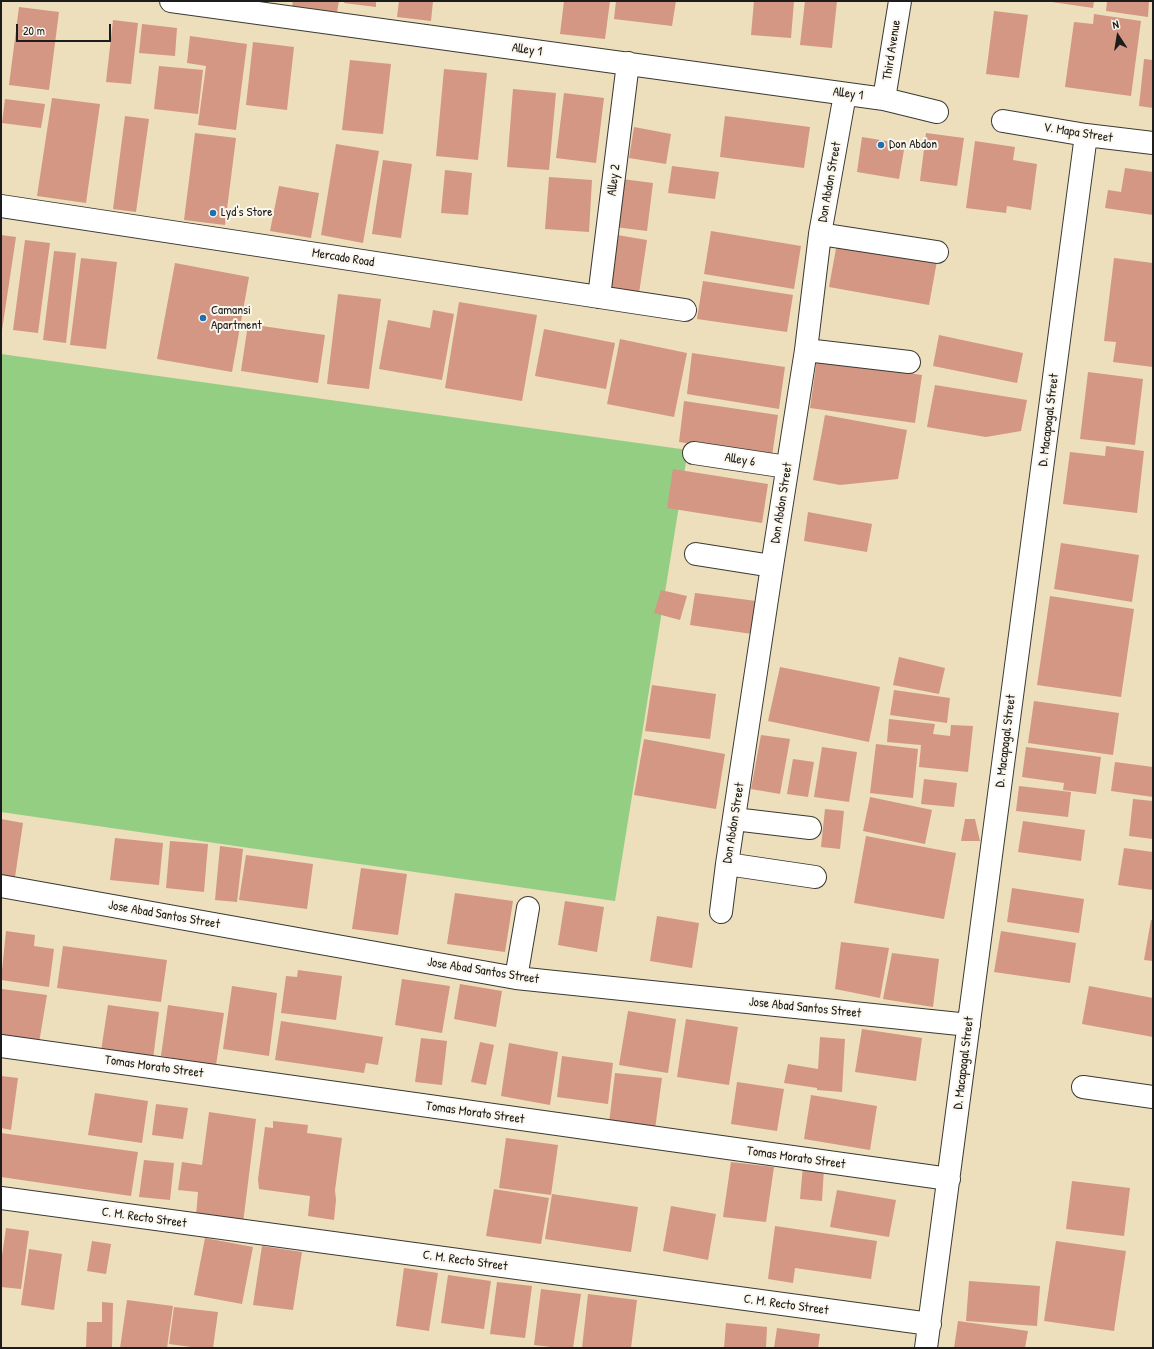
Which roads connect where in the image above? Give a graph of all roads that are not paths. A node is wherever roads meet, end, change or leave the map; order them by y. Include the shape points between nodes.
1 (170, 1) edge
2 (900, 1) edge
3 (628, 63) junction
4 (846, 94) junction
5 (884, 99) junction
6 (937, 112) dead end
7 (1003, 121) dead end
8 (1086, 135) junction
9 (1153, 143) edge
10 (1, 206) edge
11 (820, 234) junction
12 (937, 252) dead end
13 (599, 296) junction
14 (684, 310) dead end
15 (806, 350) junction
16 (909, 362) dead end
17 (694, 453) dead end
18 (787, 467) junction
19 (696, 554) dead end
20 (772, 566) junction
21 (734, 819) junction
22 (810, 828) dead end
23 (727, 864) junction
24 (815, 877) dead end
25 (1, 886) edge
26 (528, 908) dead end
27 (721, 912) dead end
28 (516, 978) junction
29 (969, 1025) junction
30 (1, 1046) edge
31 (1083, 1087) dead end
32 (1153, 1096) edge
33 (949, 1179) junction
34 (1, 1198) edge
35 (930, 1324) junction
36 (926, 1348) edge

1 - 3 street, Alley 1
2 - 5 street, Third Avenue
3 - 4 street, Alley 1
3 - 13 street, Alley 2
4 - 5 street, Alley 1
4 - 11 street, Don Abdon Street
5 - 6 street
7 - 8 street, V. Mapa Street
8 - 9 street, V. Mapa Street
8 - 29 street, D. Macapagal Street
10 - 13 street, Mercado Road
11 - 12 street
11 - 15 street, Don Abdon Street
13 - 14 street, Mercado Road
15 - 16 street
15 - 18 street, Don Abdon Street
17 - 18 street, Alley 6
18 - 20 street, Don Abdon Street
19 - 20 street
20 - 21 street, Don Abdon Street
21 - 22 street
21 - 23 street, Don Abdon Street
23 - 24 street
23 - 27 street, Don Abdon Street
25 - 28 street, Jose Abad Santos Street
26 - 28 street
28 - 29 street, Jose Abad Santos Street
29 - 33 street, D. Macapagal Street
30 - 33 street, Tomas Morato Street
31 - 32 street
33 - 35 street, D. Macapagal Street
34 - 35 street, C. M. Recto Street
35 - 36 street, D. Macapagal Street

